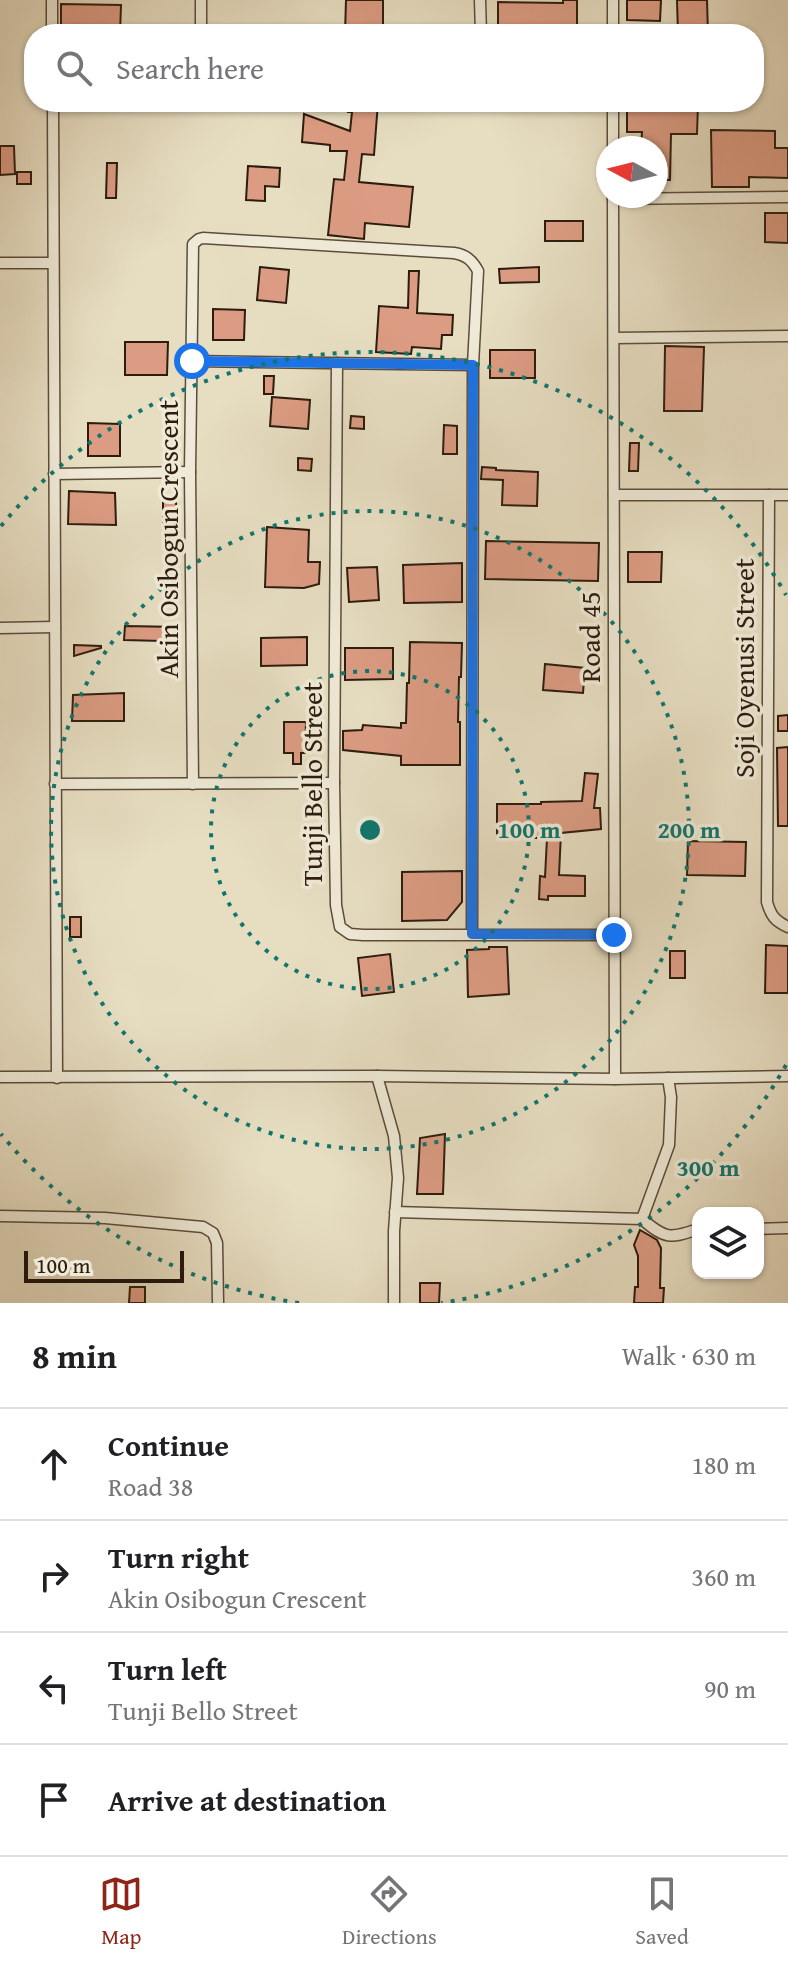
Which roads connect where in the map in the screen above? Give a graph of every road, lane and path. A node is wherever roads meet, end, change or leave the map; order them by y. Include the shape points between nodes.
1 (52, 0) edge
2 (201, 0) edge
3 (480, 0) edge
4 (613, 0) edge
5 (52, 24) edge
6 (201, 24) edge
7 (481, 24) edge
8 (613, 24) edge
9 (53, 112) edge
10 (613, 112) edge
11 (613, 136) edge
12 (668, 197) edge
13 (788, 197) edge
14 (613, 208) edge
15 (0, 263) edge
16 (53, 263) junction
17 (788, 336) edge
18 (614, 338) junction
19 (192, 361) junction
20 (337, 363) junction
21 (473, 365) junction
22 (190, 472) junction
23 (54, 474) junction
24 (614, 495) junction
25 (769, 495) junction
26 (788, 495) edge
27 (55, 627) junction
28 (0, 628) edge
29 (334, 783) junction
30 (55, 784) junction
31 (193, 784) junction
32 (788, 927) edge
33 (472, 934) junction
34 (614, 935) junction
35 (377, 1076) junction
36 (788, 1076) edge
37 (0, 1077) edge
38 (57, 1078) junction
39 (668, 1078) junction
40 (615, 1079) junction
41 (395, 1212) junction
42 (0, 1216) edge
43 (642, 1219) junction
44 (788, 1228) edge
45 (764, 1229) edge
46 (692, 1231) edge
47 (218, 1303) edge
48 (394, 1303) edge

1 - 5 street
2 - 6 street
3 - 7 street
4 - 8 street
9 - 16 street
10 - 11 street
12 - 13 street
14 - 18 street, Road 45
15 - 16 street
16 - 23 street
17 - 18 street
18 - 24 street, Road 45
19 - 20 street
19 - 21 street, Akin Osibogun Crescent via 192,249 203,238 464,255 478,271
19 - 22 street, Akin Osibogun Crescent
20 - 21 street
20 - 29 street, Tunji Bello Street
21 - 33 street, Akin Osibogun Crescent
22 - 23 street
22 - 31 street, Akin Osibogun Crescent
23 - 27 street
24 - 25 street
24 - 34 street, Road 45
25 - 26 street
25 - 32 street, Soji Oyenusi Street via 767,902 776,922
27 - 28 street
27 - 30 street
29 - 31 street
29 - 33 street, Tunji Bello Street via 336,905 342,930 363,935
30 - 31 street
30 - 38 street
33 - 34 street, Tunji Bello Street
34 - 40 street, Road 45
35 - 38 street
35 - 40 street
35 - 41 street via 394,1136
36 - 39 street
37 - 38 street
39 - 40 street
39 - 43 street via 669,1145
41 - 43 street
41 - 48 street
42 - 47 street via 203,1227 217,1243
43 - 46 street via 659,1234
44 - 45 street

